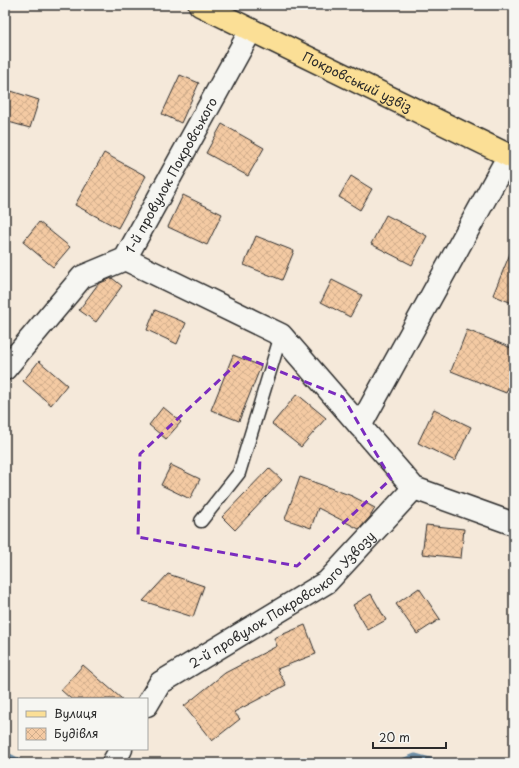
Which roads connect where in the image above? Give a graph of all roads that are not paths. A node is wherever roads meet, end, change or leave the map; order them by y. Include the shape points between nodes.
1 (200, 5) edge
2 (251, 30) junction
3 (512, 156) edge
4 (125, 259) junction
5 (281, 335) junction
6 (5, 368) edge
7 (360, 426) junction
8 (414, 488) junction
9 (201, 521) dead end
10 (514, 524) edge
11 (148, 703) edge
12 (120, 750) edge
13 (113, 763) edge

1 - 2 main road, Покровський узвіз
2 - 3 main road, Покровський узвіз
2 - 4 street, 1-й провулок Покровського
3 - 7 street
4 - 5 street
4 - 6 street, 1-й провулок Покровського via 82,277
5 - 7 street
5 - 9 lane via 239,473
7 - 8 street
8 - 10 street
8 - 11 street, 2-й провулок Покровського Узвозу via 327,582 160,683
12 - 13 street

